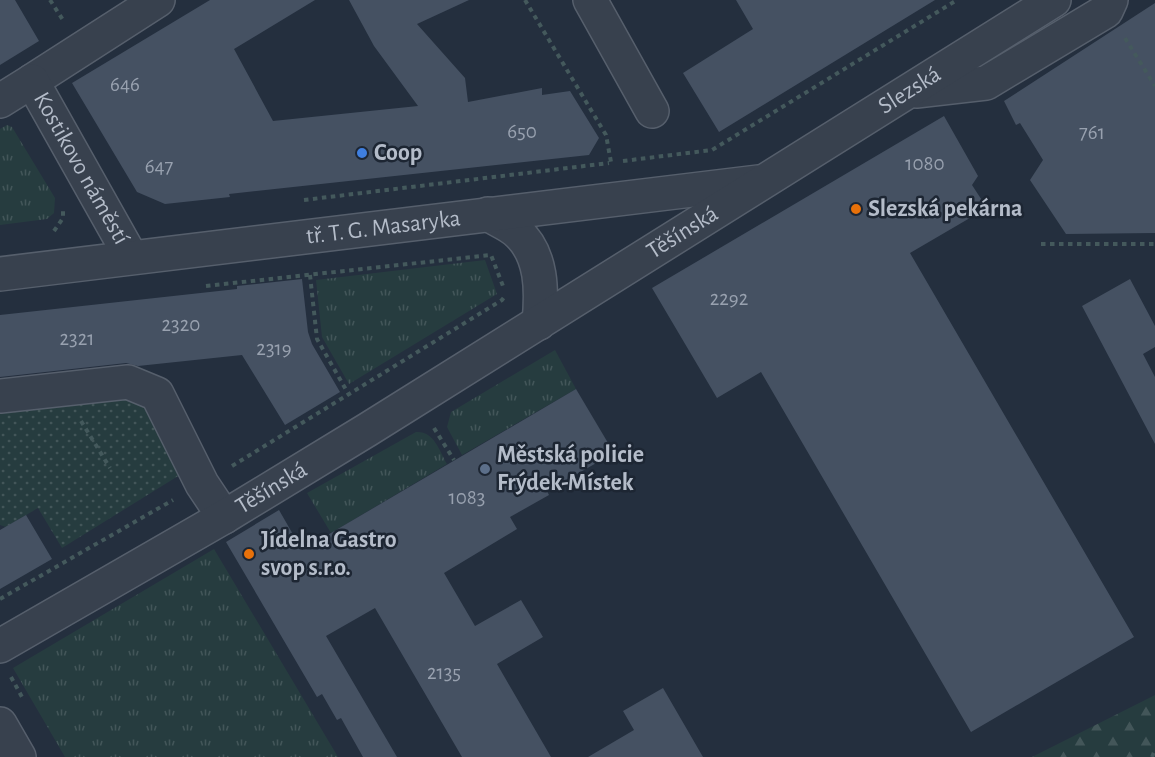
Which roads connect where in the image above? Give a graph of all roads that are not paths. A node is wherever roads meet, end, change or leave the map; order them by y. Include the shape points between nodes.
1 (158, 0) edge
2 (590, 0) edge
3 (1054, 0) edge
4 (1116, 15) edge
5 (32, 81) junction
6 (909, 92) junction
7 (0, 101) edge
8 (652, 111) dead end
9 (777, 175) junction
10 (591, 202) junction
11 (488, 214) junction
12 (242, 243) junction
13 (131, 257) junction
14 (0, 274) edge
15 (538, 323) junction
16 (0, 396) edge
17 (224, 517) junction
18 (0, 646) edge
19 (0, 724) edge
20 (19, 757) edge

1 - 5 street
2 - 8 street
3 - 6 street, Slezská
4 - 6 street via 1106,11 986,83
5 - 7 street, Kostikovo náměstí
5 - 13 street, Kostikovo náměstí
6 - 9 street, Slezská
9 - 10 street, tř. T. G. Masaryka
9 - 15 street, Těšínská
10 - 11 street, tř. T. G. Masaryka
10 - 12 street via 486,199 274,223
11 - 12 street, tř. T. G. Masaryka
11 - 15 street via 517,231 532,252 542,288
12 - 13 street, tř. T. G. Masaryka
13 - 14 street, tř. T. G. Masaryka
15 - 17 street, Těšínská
16 - 17 street via 128,382 157,394 202,484
17 - 18 street, Těšínská
19 - 20 street

